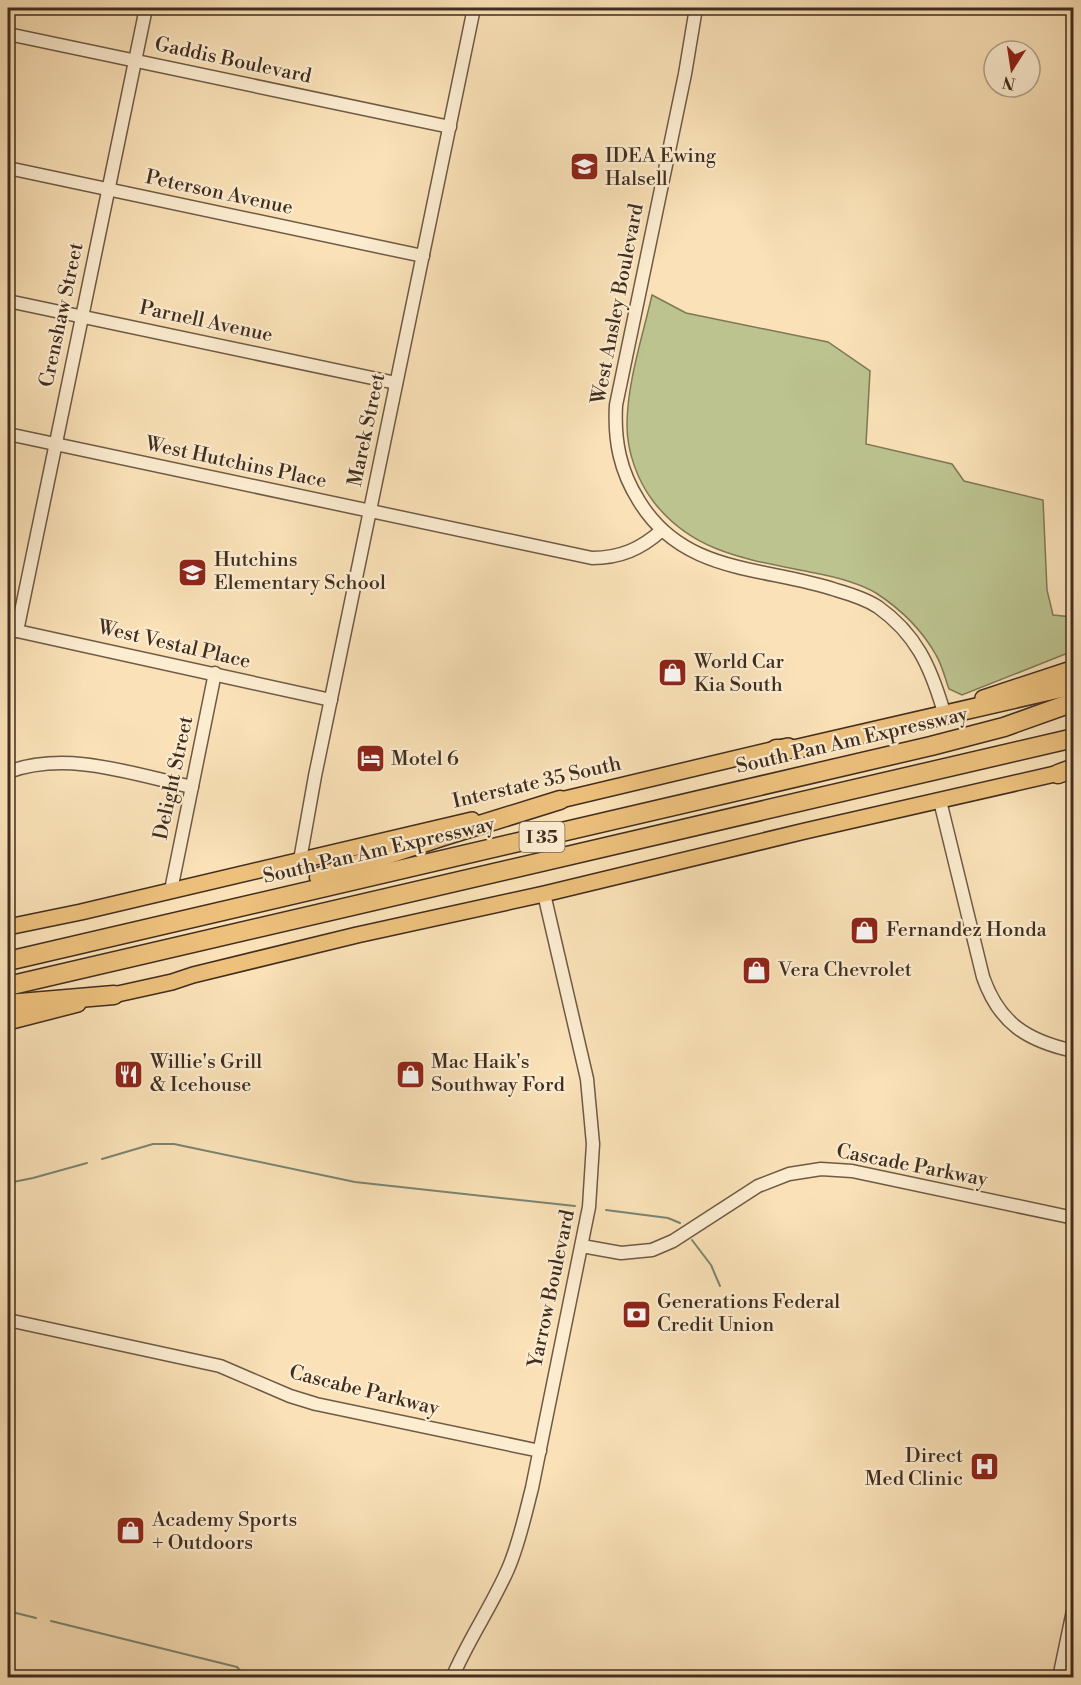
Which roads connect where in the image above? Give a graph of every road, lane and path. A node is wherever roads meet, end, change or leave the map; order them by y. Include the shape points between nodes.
1 (146, 8) edge
2 (474, 8) edge
3 (696, 8) edge
4 (8, 34) edge
5 (135, 61) junction
6 (450, 127) junction
7 (8, 168) edge
8 (108, 190) junction
9 (423, 256) junction
10 (8, 301) edge
11 (82, 316) junction
12 (396, 382) junction
13 (8, 434) edge
14 (56, 445) junction
15 (369, 511) junction
16 (662, 530) junction
17 (12, 630) edge
18 (1074, 668) edge
19 (215, 673) junction
20 (1074, 685) edge
21 (331, 700) junction
22 (1074, 702) edge
23 (943, 709) junction
24 (1074, 738) edge
25 (776, 749) junction
26 (1068, 771) edge
27 (8, 772) edge
28 (192, 787) junction
29 (560, 800) junction
30 (940, 801) junction
31 (300, 860) junction
32 (171, 890) junction
33 (544, 894) junction
34 (8, 927) edge
35 (115, 936) junction
36 (8, 961) edge
37 (8, 986) edge
38 (114, 995) junction
39 (8, 1004) edge
40 (8, 1022) edge
41 (1074, 1051) edge
42 (1074, 1218) edge
43 (582, 1246) junction
44 (8, 1320) edge
45 (540, 1451) junction
46 (1074, 1606) edge
47 (452, 1677) edge
48 (1059, 1677) edge

1 - 5 street, Crenshaw Street
2 - 6 street, Marek Street
3 - 16 street, West Ansley Boulevard via 616,405 622,469 644,509
4 - 5 street, Gaddis Boulevard
5 - 6 street, Gaddis Boulevard
5 - 8 street, Crenshaw Street
6 - 9 street, Marek Street
7 - 8 street, Peterson Avenue
8 - 9 street, Peterson Avenue
8 - 11 street, Crenshaw Street
9 - 12 street, Marek Street
10 - 11 street, Parnell Avenue
11 - 12 street, Parnell Avenue
11 - 14 street, Crenshaw Street
12 - 15 street, Marek Street
13 - 14 street, West Hutchins Place
14 - 15 street, West Hutchins Place
14 - 17 street, Crenshaw Street
15 - 16 street, West Hutchins Place via 592,558 608,558 639,548
15 - 21 street, Marek Street
16 - 23 street, West Ansley Boulevard via 707,559 823,585 876,606 908,634 922,654
17 - 19 street, West Vestal Place
18 - 23 main road, Interstate 35 South
19 - 21 street, West Vestal Place
19 - 28 street, Delight Street
20 - 25 highway via 796,749
21 - 31 street, Marek Street
22 - 35 highway, South Pan Am Expressway / I 35 via 986,732 920,749
23 - 25 main road, Interstate 35 South
24 - 37 highway, I 35
25 - 29 main road, Interstate 35 South
26 - 30 main road
27 - 28 street via 49,762 74,762
28 - 32 street, Delight Street
29 - 31 main road, Interstate 35 South
29 - 35 highway via 303,882 195,908
30 - 33 main road
30 - 41 street via 983,977 993,1000 1012,1025 1027,1035
31 - 32 main road, Interstate 35 South
32 - 34 main road, Interstate 35 South
33 - 38 main road
33 - 43 street, Yarrow Boulevard via 590,1104 592,1180
35 - 36 highway, South Pan Am Expressway / I 35
38 - 39 highway
38 - 40 main road
42 - 43 street, Cascade Parkway via 852,1171 821,1169 789,1174 758,1186 673,1241 652,1250 621,1253
43 - 45 street, Yarrow Boulevard
44 - 45 street, Cascabe Parkway via 220,1366 316,1404
45 - 47 street, Yarrow Boulevard via 512,1560
46 - 48 street

